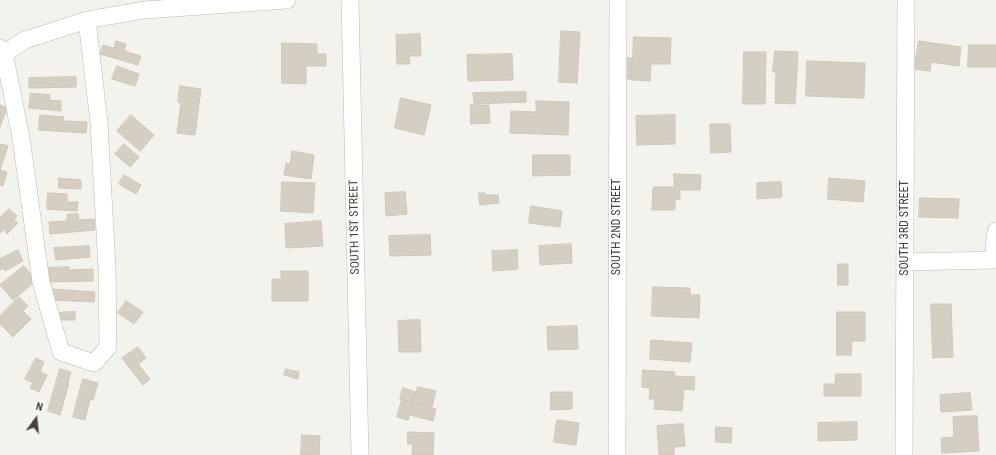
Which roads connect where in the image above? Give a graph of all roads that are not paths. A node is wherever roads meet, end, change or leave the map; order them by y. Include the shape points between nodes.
1 (287, 0) edge
2 (350, 0) edge
3 (618, 0) edge
4 (906, 0) edge
5 (198, 3) edge
6 (87, 20) junction
7 (1, 53) edge
8 (996, 231) edge
9 (995, 260) edge
10 (905, 262) junction
11 (360, 455) edge
12 (617, 455) edge
13 (904, 455) edge

1 - 5 street
2 - 11 street, SOUTH 1ST STREET
3 - 12 street, SOUTH 2ND STREET
4 - 10 street, SOUTH 3RD STREET
5 - 6 street
6 - 7 street via 25,40
6 - 7 street via 99,123 107,268 108,346 94,363 61,352 41,282 21,138
8 - 9 street
9 - 10 street
10 - 13 street, SOUTH 3RD STREET

